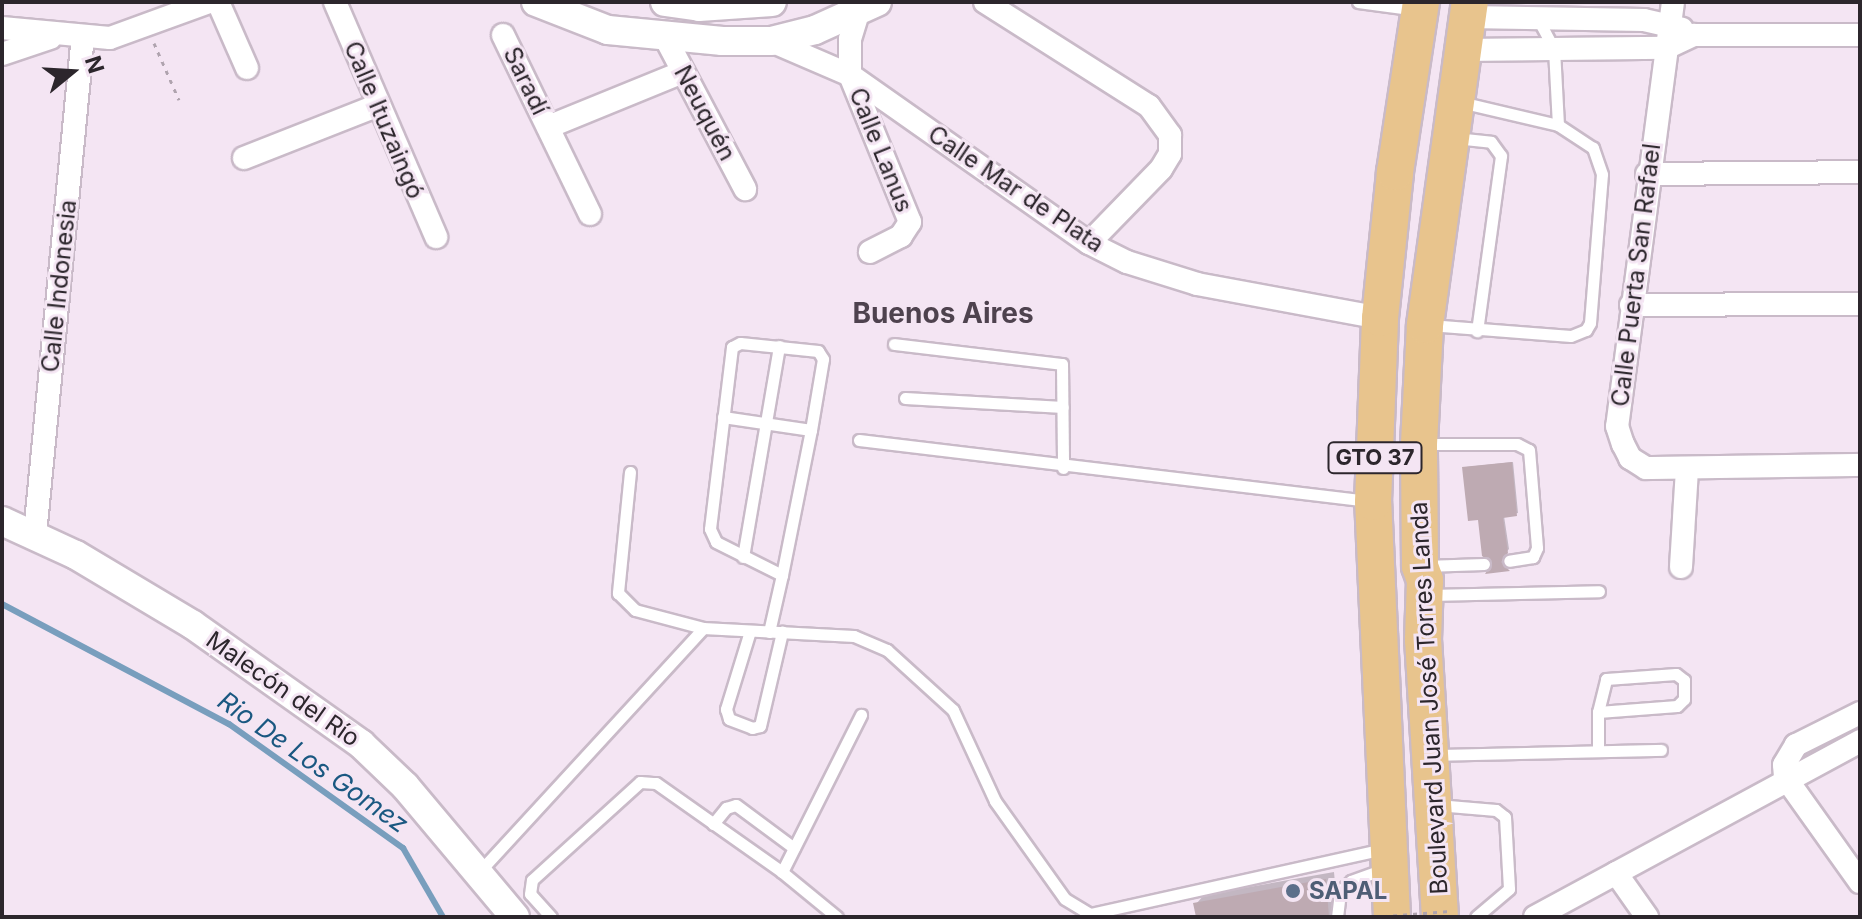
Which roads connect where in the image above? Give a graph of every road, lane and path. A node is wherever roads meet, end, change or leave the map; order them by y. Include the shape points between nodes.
1 (209, 2) edge
2 (218, 2) edge
3 (335, 2) edge
4 (536, 2) edge
5 (665, 2) edge
6 (985, 2) edge
7 (1358, 2) edge
8 (761, 3) edge
9 (1420, 6) edge
10 (868, 8) edge
11 (1671, 12) edge
12 (1538, 19) junction
13 (1467, 23) edge
14 (2, 28) edge
15 (148, 28) junction
16 (503, 35) dead end
17 (1694, 35) junction
18 (1860, 35) edge
19 (57, 36) junction
20 (665, 37) junction
21 (83, 39) junction
22 (771, 41) junction
23 (1666, 48) junction
24 (1554, 49) junction
25 (2, 54) edge
26 (247, 68) dead end
27 (683, 72) junction
28 (850, 75) junction
29 (179, 100) dead end
30 (1456, 101) junction
31 (376, 106) junction
32 (1558, 125) junction
33 (548, 127) junction
34 (1451, 138) junction
35 (244, 158) dead end
36 (1860, 172) edge
37 (1647, 174) junction
38 (745, 189) dead end
39 (590, 214) dead end
40 (436, 237) dead end
41 (1089, 243) junction
42 (870, 252) dead end
43 (1860, 304) edge
44 (1631, 305) junction
45 (1380, 318) junction
46 (1425, 325) junction
47 (1477, 331) junction
48 (894, 344) dead end
49 (779, 346) junction
50 (905, 398) dead end
51 (1063, 407) junction
52 (723, 417) junction
53 (767, 423) junction
54 (811, 430) junction
55 (859, 440) dead end
56 (1419, 444) junction
57 (1860, 465) edge
58 (1063, 468) junction
59 (1687, 468) junction
60 (630, 472) dead end
61 (1373, 502) junction
62 (2, 521) edge
63 (35, 534) junction
64 (743, 557) junction
65 (1509, 561) dead end
66 (1484, 564) dead end
67 (1681, 567) dead end
68 (782, 575) junction
69 (1422, 581) junction
70 (1599, 591) dead end
71 (703, 628) junction
72 (750, 631) junction
73 (769, 632) junction
74 (782, 632) junction
75 (1598, 712) junction
76 (1860, 713) edge
77 (861, 715) dead end
78 (1860, 741) edge
79 (1661, 750) dead end
80 (1598, 751) junction
81 (1429, 755) junction
82 (1785, 777) junction
83 (1432, 804) junction
84 (713, 824) junction
85 (794, 848) junction
86 (1386, 858) junction
87 (782, 872) junction
88 (478, 873) junction
89 (1616, 873) junction
90 (1860, 882) edge
91 (1445, 914) edge
92 (515, 917) edge
93 (551, 917) edge
94 (837, 917) edge
95 (1337, 917) edge
96 (1373, 917) edge
97 (1392, 917) edge
98 (1476, 917) edge
99 (1535, 917) edge
100 (1647, 917) edge

1 - 15 street
2 - 26 street
3 - 31 street, Calle Ituzaingó
4 - 20 street via 608,30
5 - 8 street
6 - 41 street via 1149,106 1170,135 1170,154 1161,169
7 - 9 lane
9 - 45 main road, Boulevard Juan José Torres Landa / GTO 37
10 - 22 street
10 - 28 street via 850,39
11 - 12 street
11 - 17 street
11 - 23 street, Calle Puerta San Rafael
12 - 13 street
12 - 24 lane
13 - 24 street
13 - 30 main road, Boulevard Juan José Torres Landa / GTO 37
14 - 19 street
15 - 21 street
15 - 29 path
16 - 33 street, Saradí
17 - 18 street
17 - 23 street
19 - 21 street
19 - 25 street
20 - 22 street
20 - 27 street, Neuquén
21 - 63 street, Calle Indonesia
22 - 28 street, Calle Mar de Plata
23 - 24 street
23 - 37 street, Calle Puerta San Rafael
24 - 32 lane
27 - 33 street
27 - 38 street, Neuquén
28 - 41 street, Calle Mar de Plata
28 - 42 street, Calle Lanus via 910,222 908,230
30 - 32 lane
30 - 34 main road, Boulevard Juan José Torres Landa / GTO 37
31 - 35 street
31 - 40 street, Calle Ituzaingó
32 - 47 lane via 1593,148 1602,174 1590,323 1571,336
33 - 39 street, Saradí
34 - 46 main road, Boulevard Juan José Torres Landa / GTO 37
34 - 47 lane via 1491,142 1501,156
36 - 37 street
37 - 44 street, Calle Puerta San Rafael
41 - 45 street, Calle Mar de Plata via 1162,276
43 - 44 street
44 - 59 street, Calle Puerta San Rafael via 1617,426 1623,444 1630,458 1646,468
45 - 61 main road, Boulevard Juan José Torres Landa / GTO 37
46 - 47 lane
46 - 56 main road, Boulevard Juan José Torres Landa / GTO 37
48 - 51 lane via 1058,361 1064,368
49 - 52 lane via 732,347
49 - 53 lane
49 - 54 lane via 822,354
50 - 51 lane
51 - 58 lane
52 - 53 lane
52 - 64 lane via 710,529 716,542
53 - 54 lane
53 - 64 lane
54 - 68 lane
55 - 58 lane
56 - 65 lane via 1517,444 1529,450 1537,548 1533,557
56 - 69 main road, Boulevard Juan José Torres Landa / GTO 37
57 - 59 street, Calle Puerta San Rafael
58 - 61 lane
59 - 67 street
60 - 71 lane via 618,593 635,610
61 - 86 main road, Boulevard Juan José Torres Landa / GTO 37
62 - 63 street, Malecón del Río
63 - 88 street, Malecón del Río via 193,625 361,744
64 - 68 lane
66 - 69 lane
68 - 73 lane
69 - 70 lane
69 - 81 main road, Boulevard Juan José Torres Landa / GTO 37
71 - 72 lane
71 - 88 lane
72 - 73 lane
72 - 74 lane via 726,709 729,719 752,728 760,726
73 - 74 lane
74 - 86 lane via 854,636 887,650 913,670 953,710 995,801 1065,899 1090,914
75 - 75 lane via 1677,706 1684,699 1684,680 1676,674 1611,676 1602,683
75 - 80 lane
76 - 82 street via 1789,750
77 - 85 lane
78 - 82 street
79 - 80 lane
80 - 81 lane
81 - 83 main road, Boulevard Juan José Torres Landa / GTO 37
82 - 89 street
82 - 90 street
83 - 91 main road, Boulevard Juan José Torres Landa / GTO 37
83 - 98 lane via 1496,810 1505,817 1509,889
84 - 85 lane via 726,808 736,805
84 - 87 lane
84 - 93 lane via 656,783 640,782 532,880 530,894
85 - 87 lane
86 - 95 lane via 1340,891
86 - 97 main road, Boulevard Juan José Torres Landa / GTO 37
87 - 94 lane
88 - 92 street, Malecón del Río
89 - 99 street
89 - 100 street
91 - 96 path, bridge

